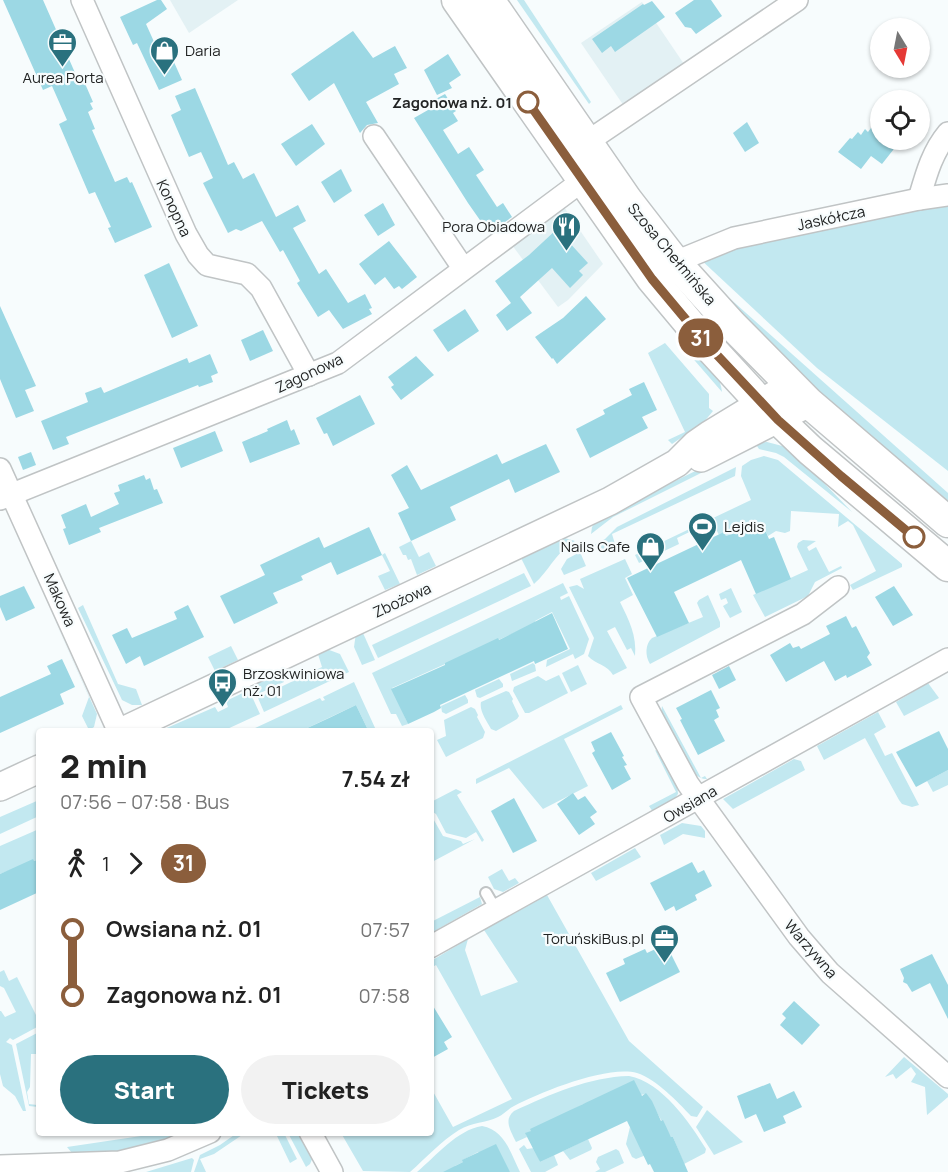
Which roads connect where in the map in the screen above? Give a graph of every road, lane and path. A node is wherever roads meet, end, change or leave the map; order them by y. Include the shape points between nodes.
1 (82, 0) edge
2 (457, 0) edge
3 (489, 0) edge
4 (797, 0) edge
5 (948, 133) edge
6 (374, 136) dead end
7 (587, 142) junction
8 (582, 181) junction
9 (948, 195) edge
10 (920, 199) junction
11 (675, 262) junction
12 (463, 268) junction
13 (724, 363) junction
14 (309, 375) junction
15 (800, 394) junction
16 (770, 411) junction
17 (709, 435) junction
18 (676, 463) junction
19 (0, 469) edge
20 (5, 496) edge
21 (948, 522) edge
22 (948, 566) edge
23 (838, 587) dead end
24 (948, 659) edge
25 (117, 728) edge
26 (129, 728) edge
27 (36, 770) edge
28 (0, 787) edge
29 (698, 800) junction
30 (434, 944) edge
31 (948, 1077) edge
32 (201, 1136) edge
33 (312, 1136) edge
34 (0, 1166) edge
35 (121, 1167) edge
36 (332, 1172) edge

1 - 14 street, Konopna via 198,255 207,265 247,274 261,288
2 - 8 main road, Szosa Chełmińska
3 - 7 main road, Szosa Chełmińska
4 - 7 street
5 - 10 street via 927,170
6 - 12 street
7 - 11 main road, Szosa Chełmińska
8 - 12 street, Zagonowa
8 - 13 main road, Szosa Chełmińska via 652,279
9 - 10 street, Jaskółcza
10 - 11 street, Jaskółcza via 734,238
11 - 15 main road, Szosa Chełmińska
12 - 14 street, Zagonowa via 338,363
13 - 16 main road, Szosa Chełmińska
13 - 17 street, Zbożowa via 731,405
14 - 20 street, Zagonowa
15 - 16 street, Zbożowa
15 - 21 main road, Szosa Chełmińska
16 - 17 street, Zbożowa
16 - 18 street, Zbożowa via 704,457
16 - 22 main road, Szosa Chełmińska
17 - 18 street, Zbożowa
18 - 26 street, Zbożowa via 574,518
19 - 20 street, Makowa
20 - 25 street, Makowa
23 - 29 street, Warzywna via 804,614 641,697
24 - 29 street, Owsiana
27 - 28 street
29 - 30 street, Owsiana via 491,901
29 - 31 street, Warzywna via 819,961
32 - 35 street
33 - 36 street
34 - 35 street

